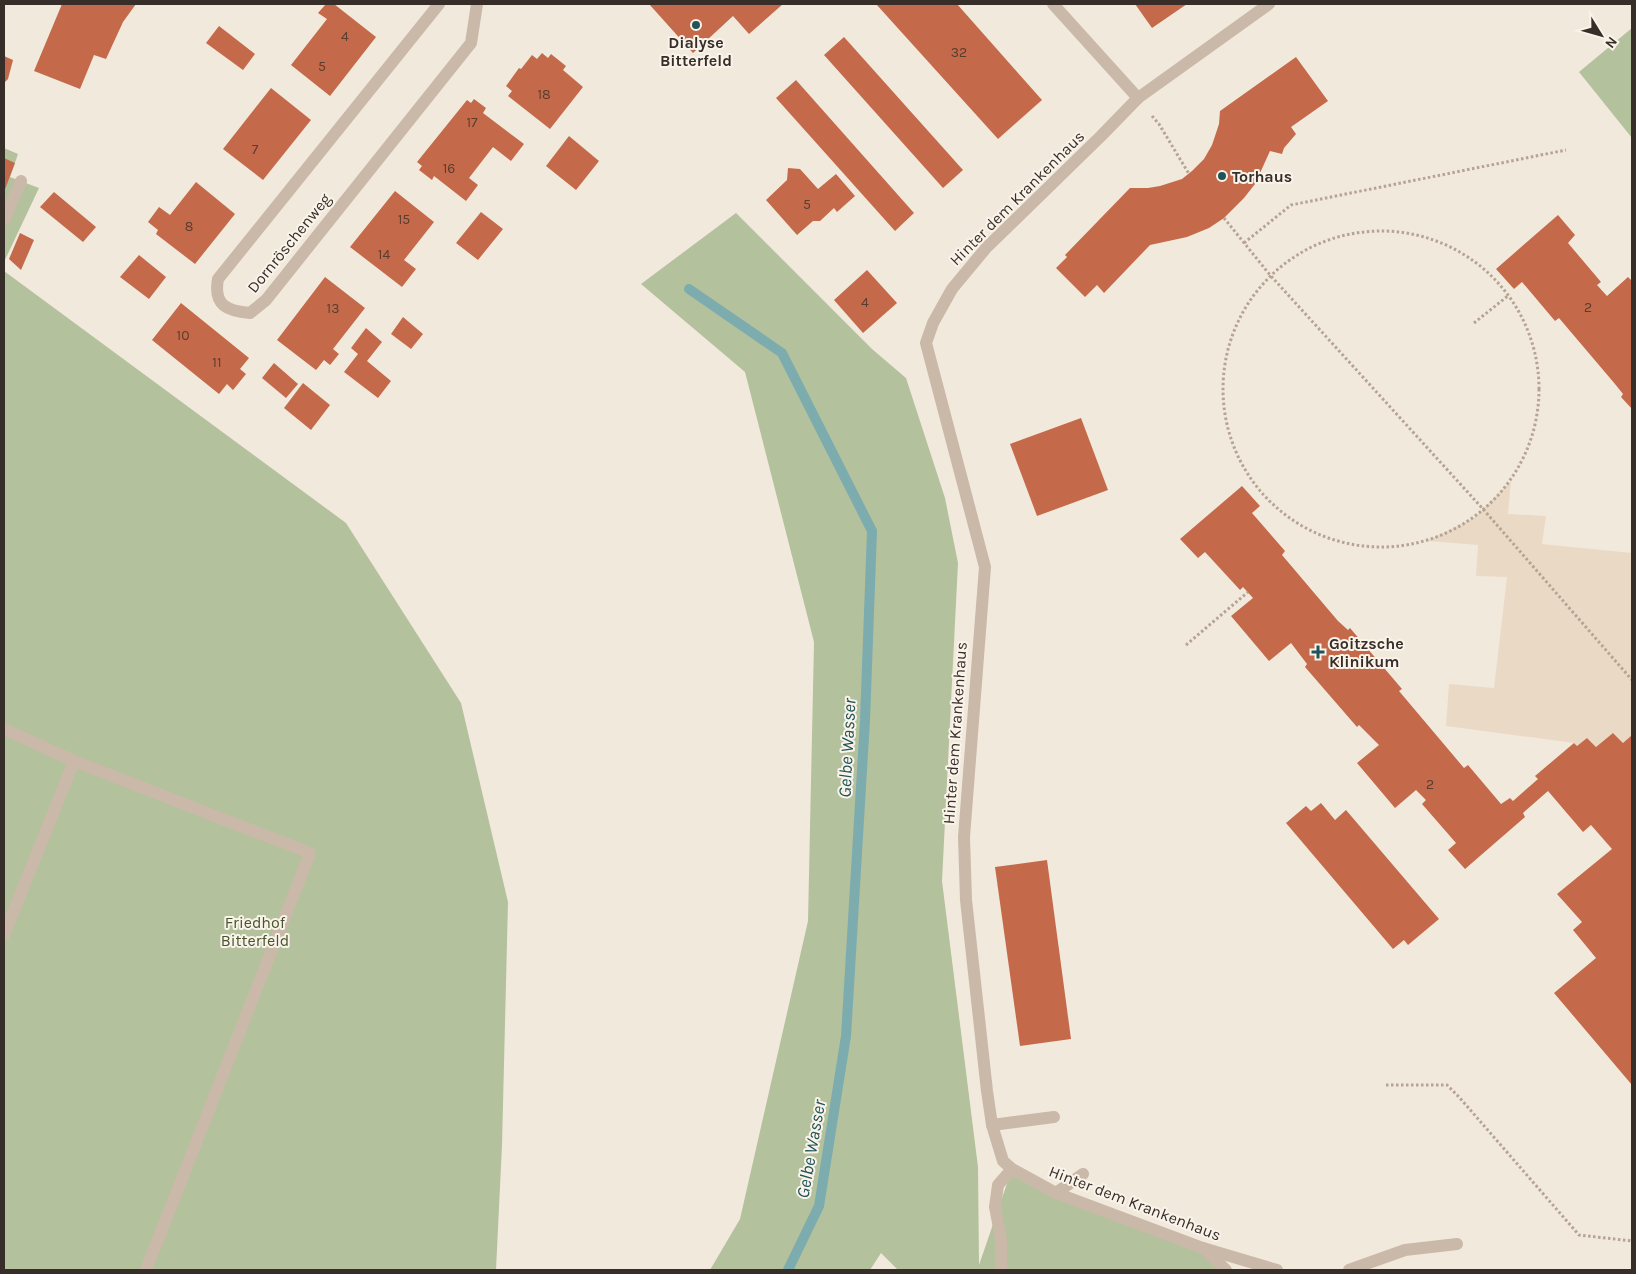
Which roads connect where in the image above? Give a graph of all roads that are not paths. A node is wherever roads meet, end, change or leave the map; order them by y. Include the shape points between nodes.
1 (439, 4) edge
2 (477, 4) edge
3 (1053, 4) edge
4 (1269, 4) edge
5 (1138, 98) junction
6 (21, 181) dead end
7 (4, 220) edge
8 (4, 729) edge
9 (74, 761) junction
10 (4, 935) edge
11 (1054, 1117) dead end
12 (992, 1125) junction
13 (1012, 1169) junction
14 (1083, 1174) dead end
15 (1056, 1193) junction
16 (1457, 1244) dead end
17 (1203, 1248) junction
18 (146, 1270) edge
19 (1001, 1270) edge
20 (1226, 1270) edge
21 (1277, 1270) edge
22 (1349, 1270) edge

1 - 2 street, Dornröschenweg via 218,279 216,290 222,303 232,311 250,314 266,300 459,59 471,43
3 - 5 street
4 - 5 street, Hinter dem Krankenhaus
5 - 12 street, Hinter dem Krankenhaus via 986,248 952,289 926,343 984,567 964,837 966,900
6 - 7 street
8 - 9 street
9 - 10 street
9 - 18 street via 310,854
11 - 12 street
12 - 13 street, Hinter dem Krankenhaus via 1003,1161
13 - 15 street, Hinter dem Krankenhaus
13 - 19 street via 998,1185 996,1207
14 - 15 street
15 - 17 street, Hinter dem Krankenhaus
16 - 22 street via 1405,1250
17 - 20 street
17 - 21 street, Hinter dem Krankenhaus

